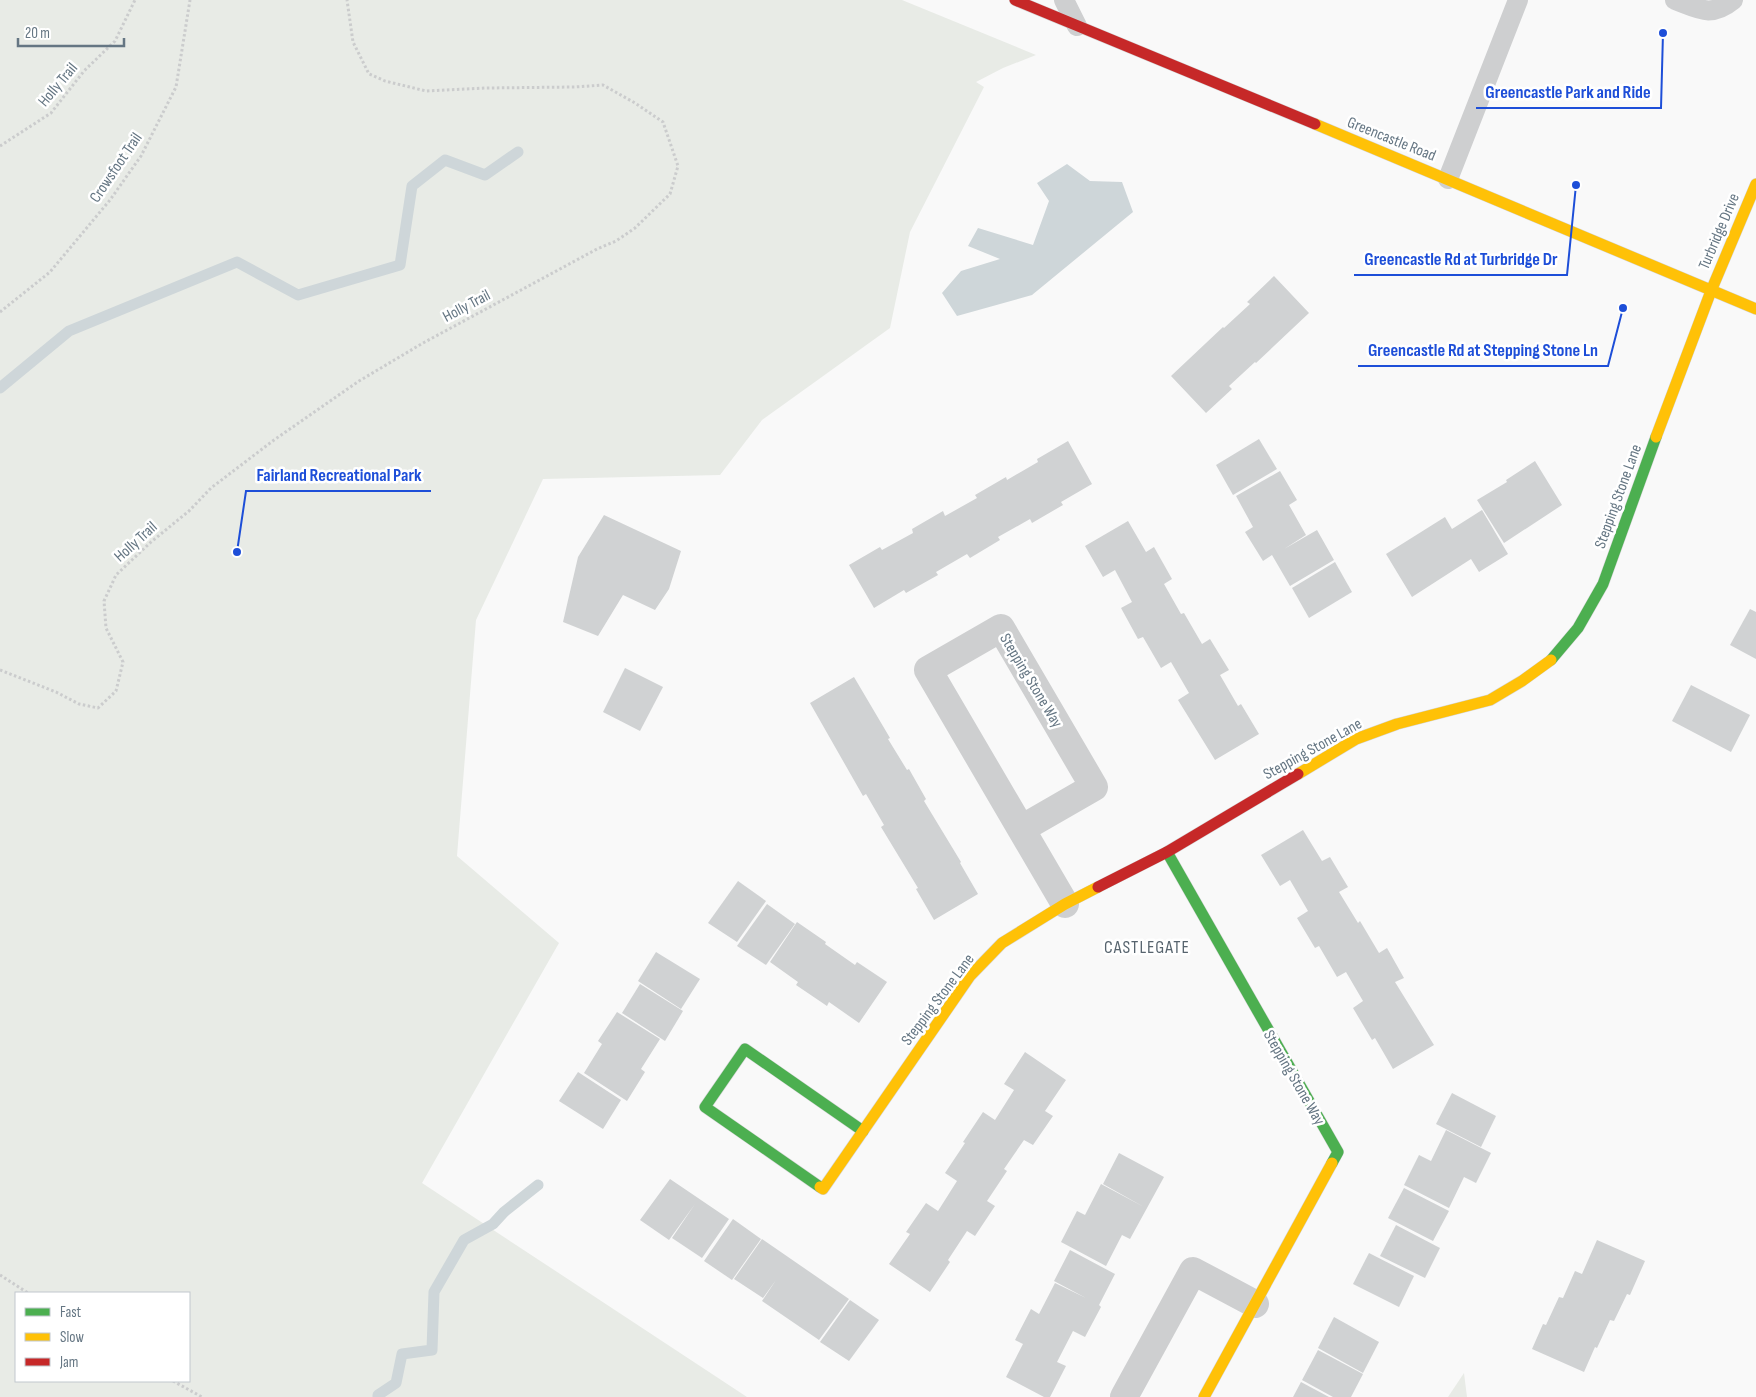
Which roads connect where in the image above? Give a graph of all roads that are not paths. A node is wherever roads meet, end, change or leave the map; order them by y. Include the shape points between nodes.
1 (1014, 0) edge
2 (1064, 0) edge
3 (1518, 0) edge
4 (1675, 0) edge
5 (1733, 0) edge
6 (1077, 26) junction
7 (1448, 179) junction
8 (1756, 184) edge
9 (1711, 291) junction
10 (1756, 309) edge
11 (1021, 829) junction
12 (1167, 852) junction
13 (1065, 904) junction
14 (863, 1131) junction
15 (1255, 1304) junction
16 (1124, 1397) edge
17 (1204, 1397) edge

1 - 6 street, Greencastle Road
2 - 6 lane
3 - 7 lane
4 - 5 lane via 1713,12
6 - 7 street, Greencastle Road
7 - 9 street, Greencastle Road
8 - 9 street, Turbridge Drive
9 - 10 street, Greencastle Road
9 - 12 street, Stepping Stone Lane via 1603,584 1578,628 1555,657 1490,700 1397,724 1356,739
11 - 11 street, Stepping Stone Way via 928,670 1001,628 1094,787
11 - 13 street, Stepping Stone Way
12 - 13 street, Stepping Stone Lane
12 - 15 street, Stepping Stone Way via 1338,1152
13 - 14 street, Stepping Stone Lane via 1002,943 970,976
14 - 14 street, Stepping Stone Lane via 823,1188 705,1107 745,1049
15 - 16 street via 1193,1271
15 - 17 street, Stepping Stone Way

